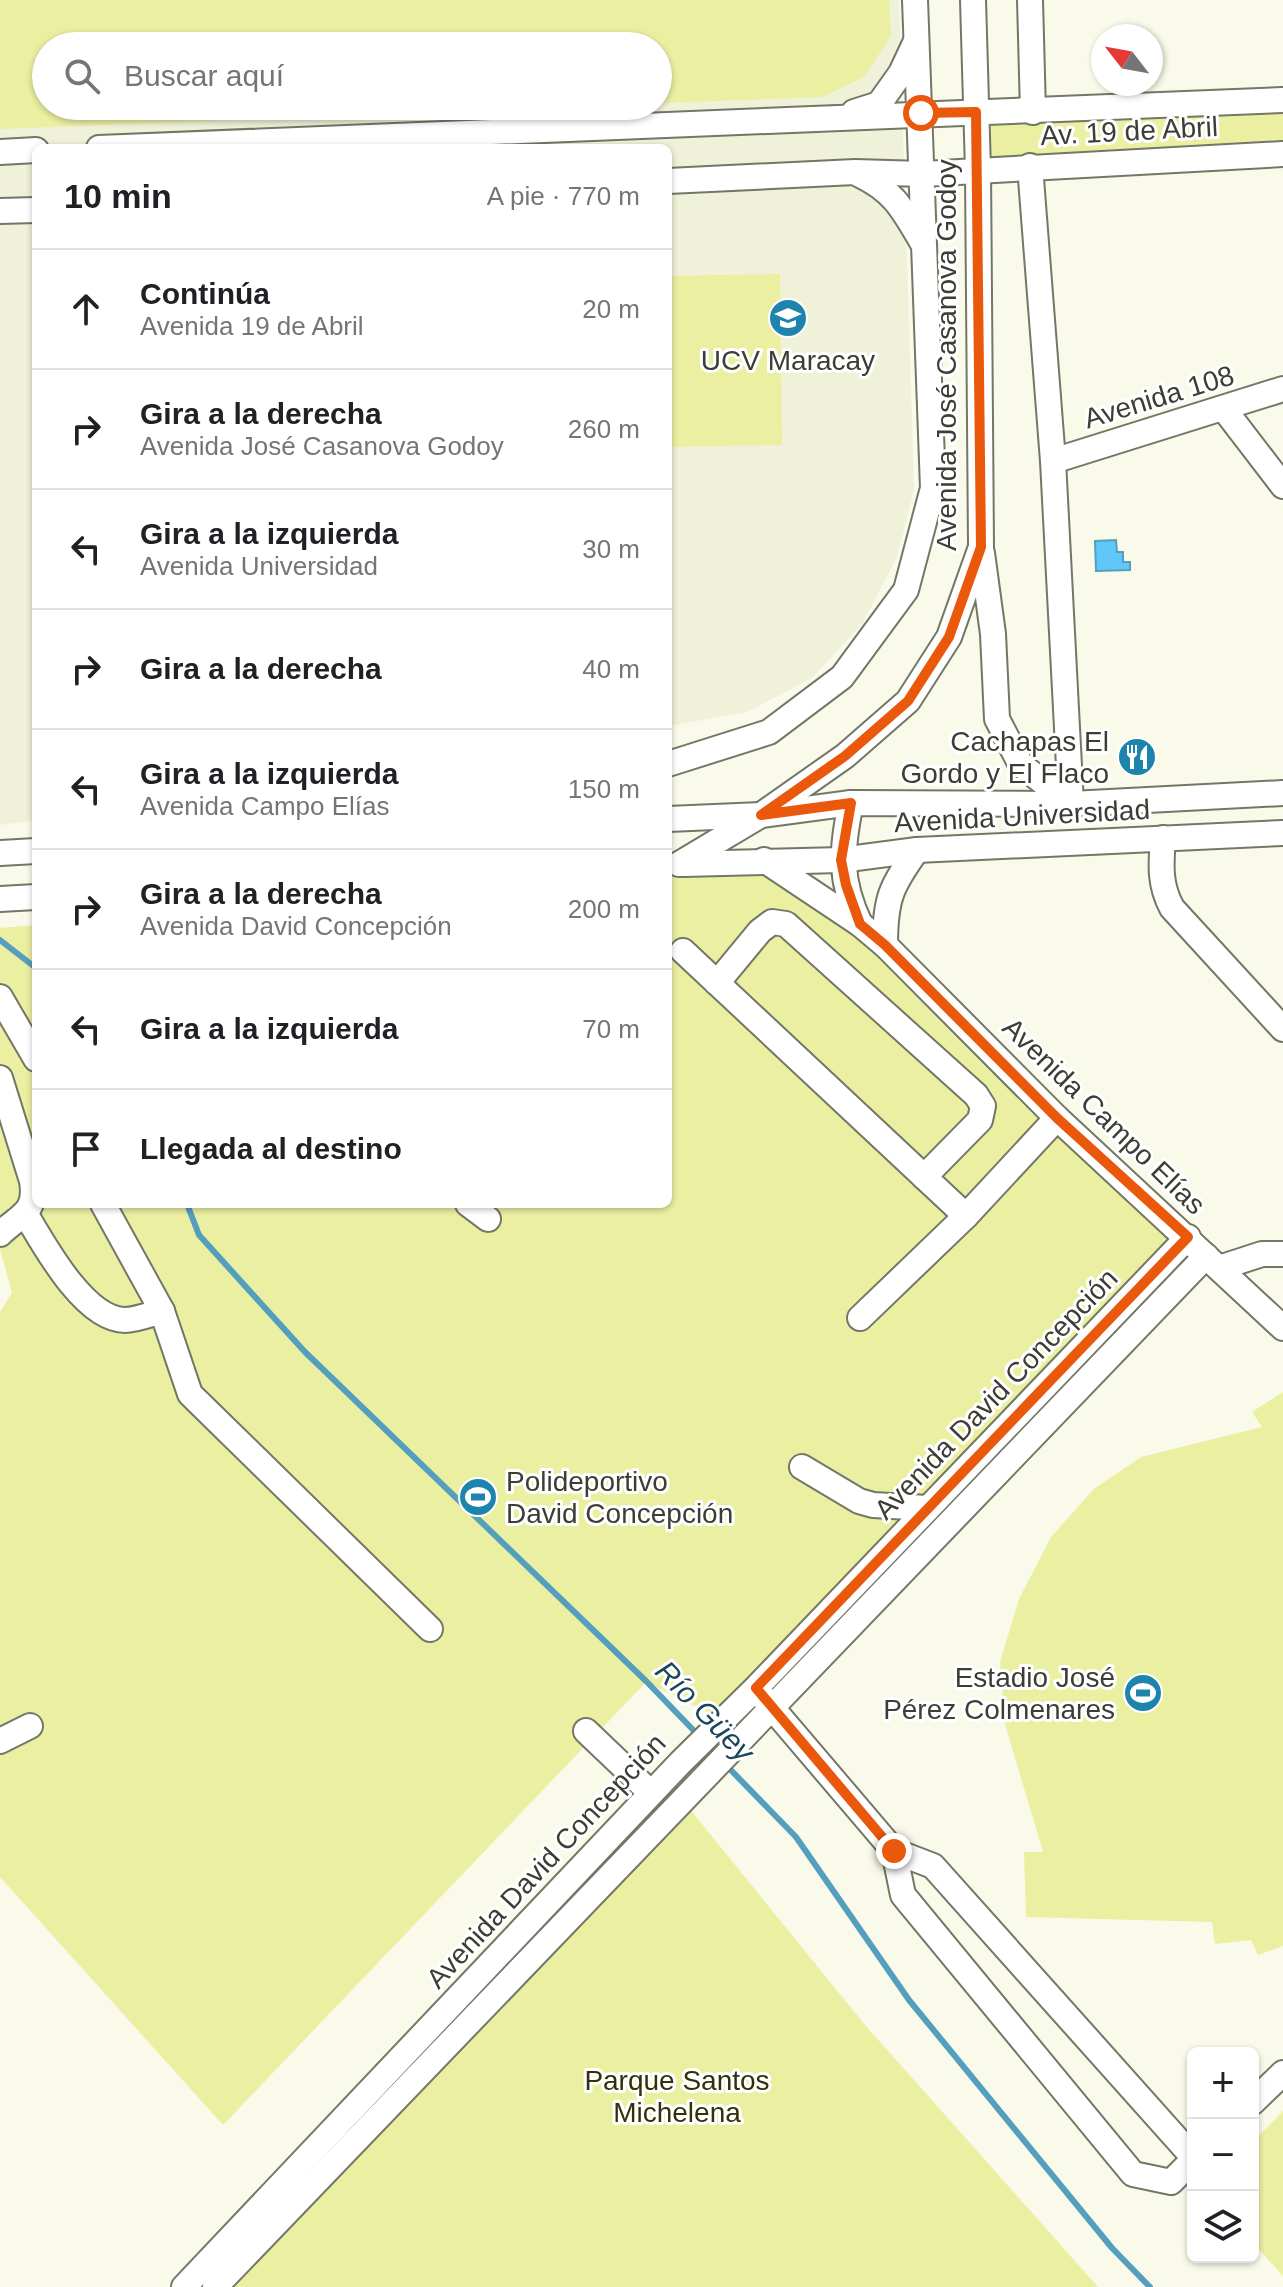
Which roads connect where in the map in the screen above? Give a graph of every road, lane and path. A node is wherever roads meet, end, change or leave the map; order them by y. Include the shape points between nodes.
1 (915, 0) edge
2 (973, 0) edge
3 (1030, 0) edge
4 (918, 35) junction
5 (1283, 100) edge
6 (976, 112) junction
7 (1033, 112) junction
8 (921, 113) junction
9 (834, 119) junction
10 (200, 144) edge
11 (32, 150) edge
12 (0, 152) edge
13 (1283, 154) edge
14 (1030, 166) junction
15 (978, 170) junction
16 (855, 172) junction
17 (923, 174) junction
18 (672, 181) edge
19 (32, 210) edge
20 (0, 211) edge
21 (922, 242) junction
22 (1283, 389) edge
23 (1224, 409) junction
24 (1053, 461) junction
25 (1283, 486) edge
26 (981, 547) junction
27 (672, 763) edge
28 (1283, 793) edge
29 (851, 803) junction
30 (1071, 804) junction
31 (761, 815) junction
32 (672, 819) edge
33 (1283, 833) edge
34 (1163, 838) junction
35 (917, 850) junction
36 (32, 851) edge
37 (0, 853) edge
38 (764, 860) junction
39 (841, 860) junction
40 (674, 865) edge
41 (32, 897) edge
42 (0, 899) edge
43 (860, 924) junction
44 (885, 945) junction
45 (683, 951) dead end
46 (717, 983) junction
47 (0, 997) edge
48 (1283, 1029) edge
49 (32, 1052) edge
50 (0, 1078) edge
51 (1057, 1118) junction
52 (924, 1177) junction
53 (32, 1181) edge
54 (32, 1201) edge
55 (105, 1208) edge
56 (473, 1208) edge
57 (25, 1213) junction
58 (966, 1216) junction
59 (488, 1219) dead end
60 (0, 1234) edge
61 (1188, 1237) junction
62 (1283, 1254) edge
63 (1213, 1262) junction
64 (162, 1311) junction
65 (860, 1318) dead end
66 (1283, 1328) edge
67 (802, 1467) dead end
68 (928, 1508) junction
69 (430, 1629) dead end
70 (764, 1697) junction
71 (30, 1726) dead end
72 (586, 1731) dead end
73 (0, 1741) edge
74 (651, 1793) junction
75 (894, 1851) junction
76 (1283, 2073) edge
77 (1259, 2096) edge
78 (1187, 2151) edge
79 (1187, 2165) edge
80 (305, 2176) junction
81 (184, 2287) edge
82 (215, 2287) edge

1 - 4 street
2 - 6 street, Avenida José Casanova Godoy
3 - 7 street
4 - 8 street
4 - 9 street via 879,104
5 - 7 street
6 - 7 street
6 - 8 street
6 - 15 street, Avenida José Casanova Godoy
8 - 9 street
8 - 17 street, Avenida José Casanova Godoy
9 - 10 street
11 - 12 street
13 - 14 street, Av. 19 de Abril
14 - 15 street, Av. 19 de Abril
14 - 24 street
15 - 17 street, Av. 19 de Abril
15 - 26 street, Avenida José Casanova Godoy
16 - 17 street, Av. 19 de Abril
16 - 18 street, Av. 19 de Abril
16 - 21 street via 882,186
17 - 21 street, Avenida José Casanova Godoy
19 - 20 street
21 - 27 street, Avenida José Casanova Godoy via 933,488 906,590 842,677 769,732
22 - 23 street, Avenida 108
23 - 24 street, Avenida 108
23 - 25 street
24 - 30 street
26 - 30 street via 997,719 1021,765
26 - 31 street, Avenida José Casanova Godoy via 949,637 908,701 845,756
28 - 30 street, Avenida Universidad
29 - 30 street, Avenida Universidad
29 - 31 street, Avenida Universidad
29 - 39 street
31 - 32 street, Avenida Universidad
31 - 40 street, Avenida José Casanova Godoy
33 - 34 street, Avenida Universidad
34 - 35 street, Avenida Universidad
34 - 48 street via 1160,873 1172,908
35 - 39 street, Avenida Universidad
35 - 44 street via 888,900
36 - 37 street
38 - 39 street, Avenida Universidad
38 - 40 street, Avenida Universidad
38 - 43 street, Avenida Campo Elías
39 - 43 street
41 - 42 street
43 - 44 street, Avenida Campo Elías
44 - 51 street, Avenida Campo Elías
45 - 46 street
46 - 52 street
46 - 52 street via 760,931 772,922 786,924 976,1095 983,1106 980,1120
47 - 49 street
50 - 53 street
51 - 58 street
51 - 61 street, Avenida Campo Elías
52 - 58 street
54 - 57 street
55 - 64 street
56 - 59 street
57 - 60 street
57 - 64 street via 67,1280 93,1305 125,1320
58 - 65 street
61 - 63 street, Avenida Campo Elías
61 - 68 street, Avenida David Concepción
62 - 63 street
63 - 66 street, Avenida Campo Elías
63 - 70 street, Avenida David Concepción
64 - 69 street via 190,1394
67 - 68 street via 859,1501
68 - 70 street, Avenida David Concepción
70 - 74 street, Avenida David Concepción via 727,1717
70 - 75 street
70 - 80 street, Avenida David Concepción via 745,1735
71 - 73 street
72 - 74 street
74 - 80 street, Avenida David Concepción
75 - 78 street via 933,1866
75 - 79 street via 903,1895 1133,2174 1171,2182
76 - 77 street
80 - 81 street, Avenida David Concepción
80 - 82 street, Avenida David Concepción

